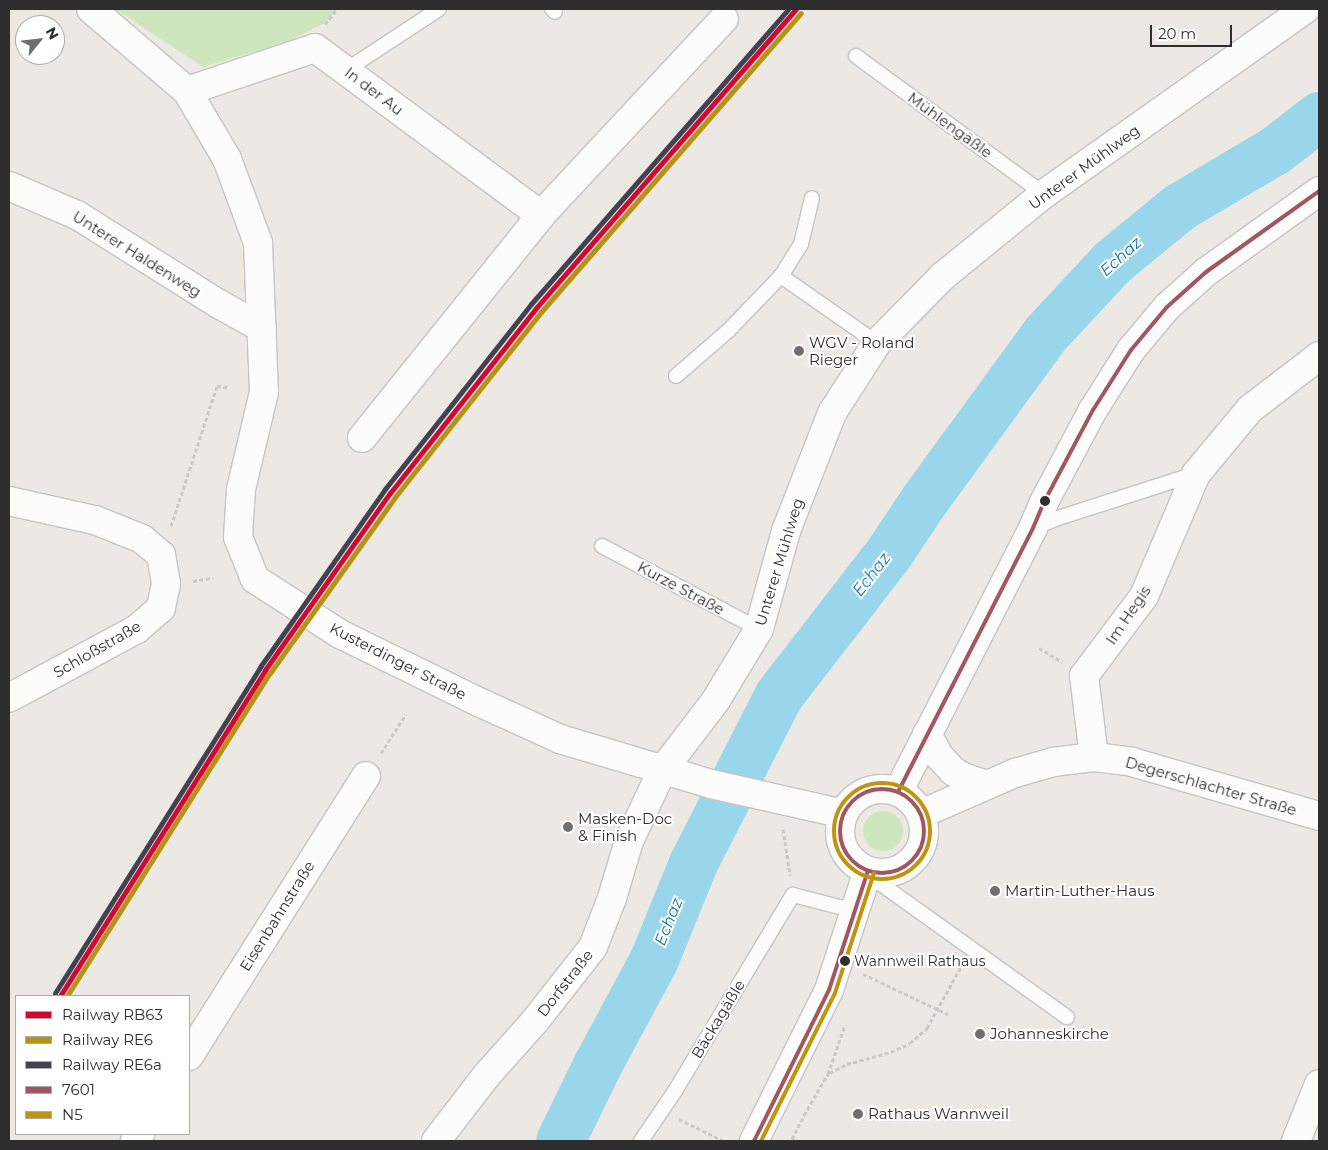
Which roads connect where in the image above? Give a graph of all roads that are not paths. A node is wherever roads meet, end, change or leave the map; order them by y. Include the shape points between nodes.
1 (91, 9) edge
2 (440, 9) edge
3 (1305, 9) edge
4 (724, 19) dead end
5 (856, 56) dead end
6 (346, 70) junction
7 (187, 91) junction
8 (9, 186) edge
9 (1319, 191) edge
10 (1044, 194) junction
11 (812, 198) dead end
12 (541, 215) junction
13 (782, 276) junction
14 (262, 328) junction
15 (877, 342) junction
16 (1319, 356) edge
17 (676, 376) dead end
18 (362, 438) dead end
19 (1196, 474) junction
20 (9, 500) edge
21 (1033, 528) junction
22 (602, 546) dead end
23 (760, 629) junction
24 (9, 698) edge
25 (927, 734) junction
26 (1094, 757) junction
27 (662, 771) junction
28 (366, 776) dead end
29 (986, 785) junction
30 (898, 792) junction
31 (844, 814) junction
32 (921, 814) junction
33 (1319, 816) edge
34 (867, 872) junction
35 (855, 911) junction
36 (1067, 1017) dead end
37 (190, 1054) edge
38 (1319, 1084) edge
39 (436, 1141) edge
40 (641, 1141) edge
41 (754, 1141) edge
42 (1296, 1141) edge

1 - 7 street, Kusterdinger Straße
2 - 6 lane
3 - 10 street, Unterer Mühlweg
4 - 12 street
5 - 10 lane, Mühlengäßle
6 - 7 street, In der Au via 315,48
6 - 12 street, In der Au
7 - 14 street, Kusterdinger Straße via 227,159 258,243
8 - 14 street, Unterer Haldenweg via 77,215
9 - 21 street via 1206,272 1167,307 1131,350 1093,410
10 - 15 street, Unterer Mühlweg via 942,276
11 - 13 lane via 801,244
12 - 18 street
13 - 15 lane
13 - 17 lane via 728,331
14 - 27 street, Kusterdinger Straße via 264,392 241,488 238,537 255,579 340,634 481,704 560,739
15 - 23 street, Unterer Mühlweg via 832,413 786,531
16 - 19 street, Im Hegis via 1250,409
19 - 21 lane
19 - 26 street, Im Hegis via 1144,596 1084,676
20 - 24 street, Schloßstraße via 95,520 142,539 161,555 166,584 161,608 137,629
21 - 25 street
22 - 23 lane, Kurze Straße
23 - 27 street, Unterer Mühlweg via 716,700
25 - 29 street via 939,756 953,771
25 - 30 street
26 - 29 street, Degerschlachter Straße via 1053,762
26 - 33 street, Degerschlachter Straße via 1132,762
27 - 31 street, Kusterdinger Straße
27 - 39 street, Dorfstraße via 629,841 593,947
28 - 37 street, Eisenbahnstraße
29 - 32 street, Degerschlachter Straße
30 - 31 street via 885,789 866,792 850,803
30 - 32 street via 907,797
31 - 34 street via 840,827 841,841 855,864
32 - 34 street via 924,838 914,860 893,872
34 - 35 street
34 - 36 lane
35 - 40 lane, Bäckagäßle via 793,895
35 - 41 street via 829,990
38 - 42 street

